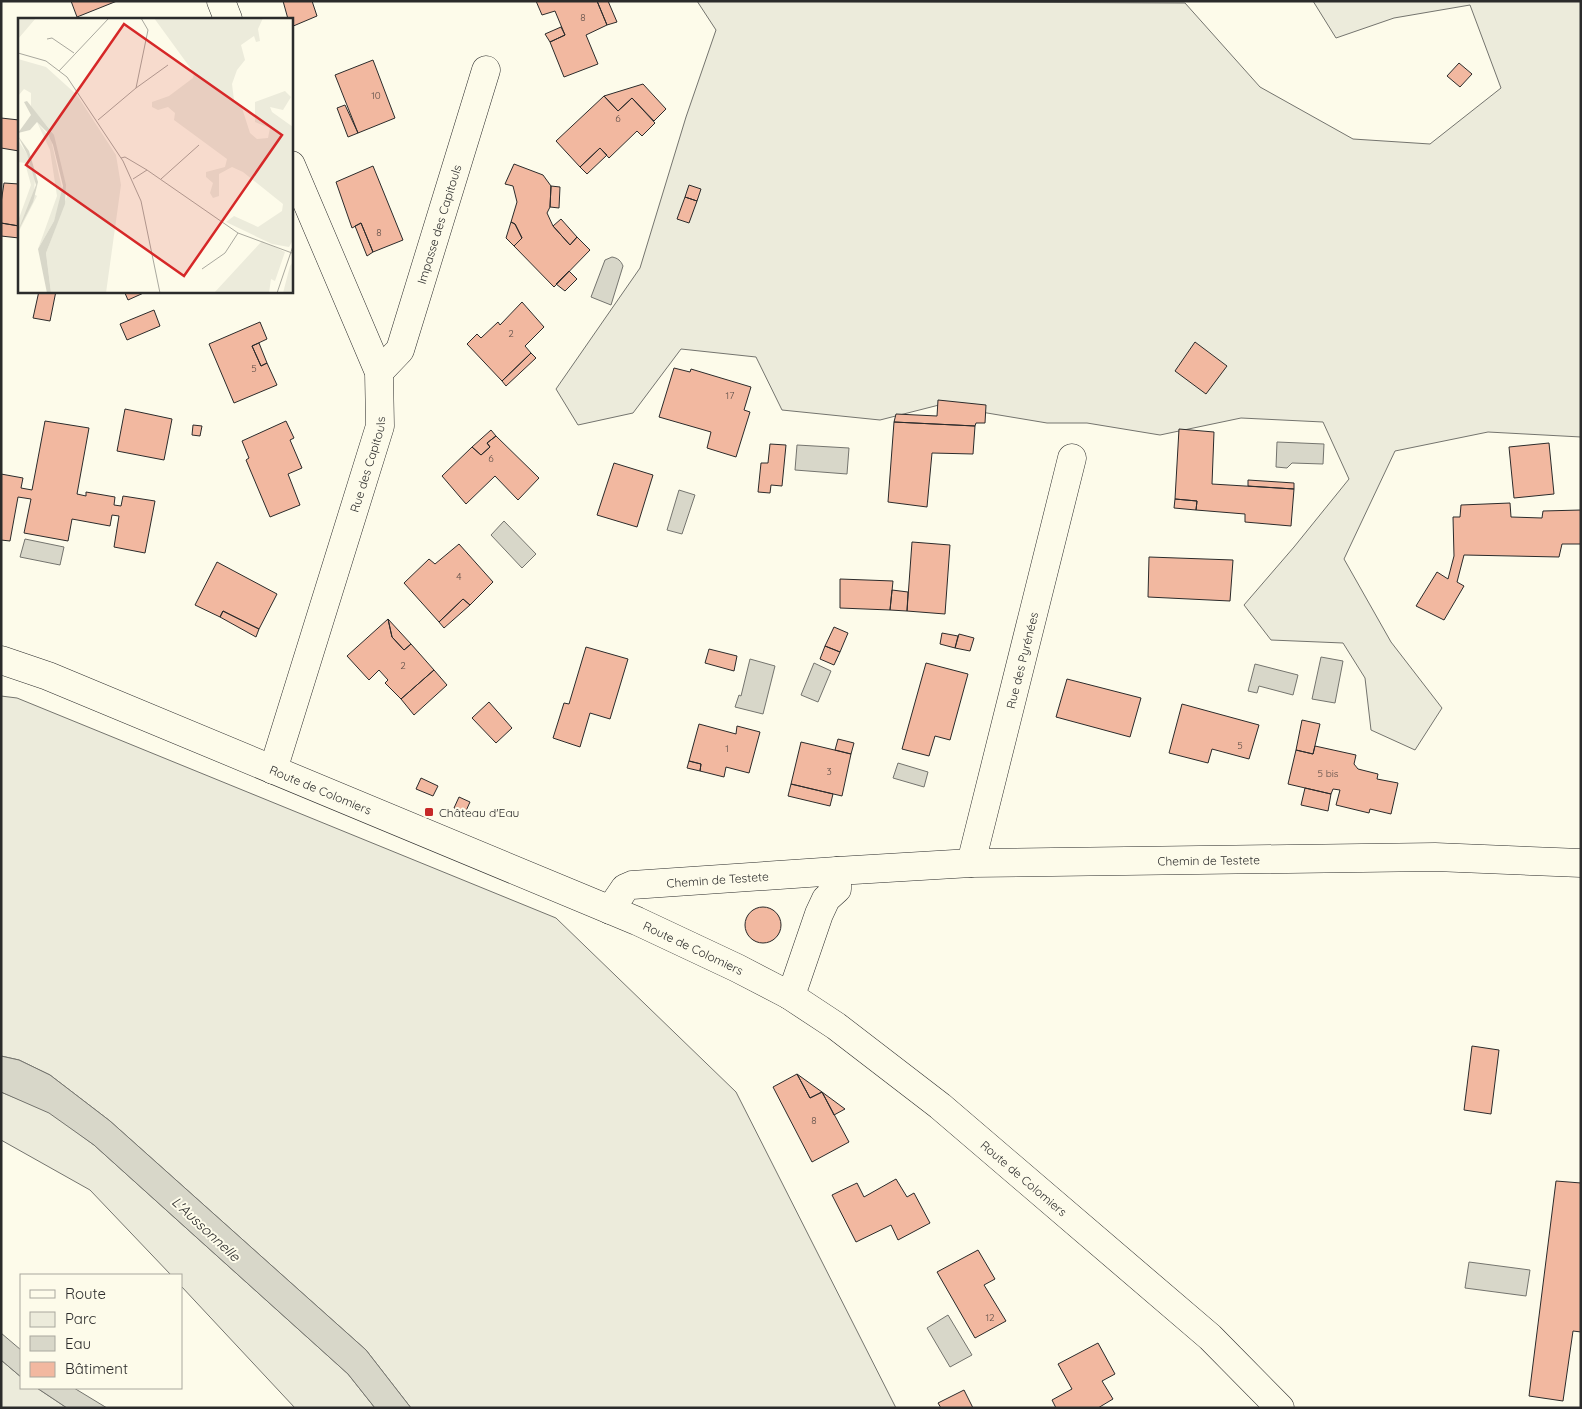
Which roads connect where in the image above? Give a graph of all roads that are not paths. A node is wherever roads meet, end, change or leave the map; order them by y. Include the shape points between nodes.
1 (221, 1) edge
2 (228, 18) edge
3 (486, 70) dead end
4 (292, 168) edge
5 (380, 372) junction
6 (1072, 458) dead end
7 (1, 660) edge
8 (273, 770) junction
9 (971, 863) junction
10 (1581, 863) edge
11 (837, 871) junction
12 (610, 910) junction
13 (789, 995) junction
14 (1280, 1408) edge

1 - 2 street
3 - 5 street, Impasse des Capitouls via 400,350
4 - 5 street, Rue des Capitouls
5 - 8 street, Rue des Capitouls via 380,426
6 - 9 street, Rue des Pyrénées
7 - 8 street, Route de Colomiers via 48,676
8 - 12 street, Route de Colomiers
9 - 10 street, Chemin de Testete via 1435,857
9 - 11 street, Chemin de Testete
11 - 12 street, Chemin de Testete via 632,885 625,888
11 - 13 street via 837,889 822,906
12 - 13 street, Route de Colomiers
13 - 14 street, Route de Colomiers via 836,1026 940,1106 1210,1337

